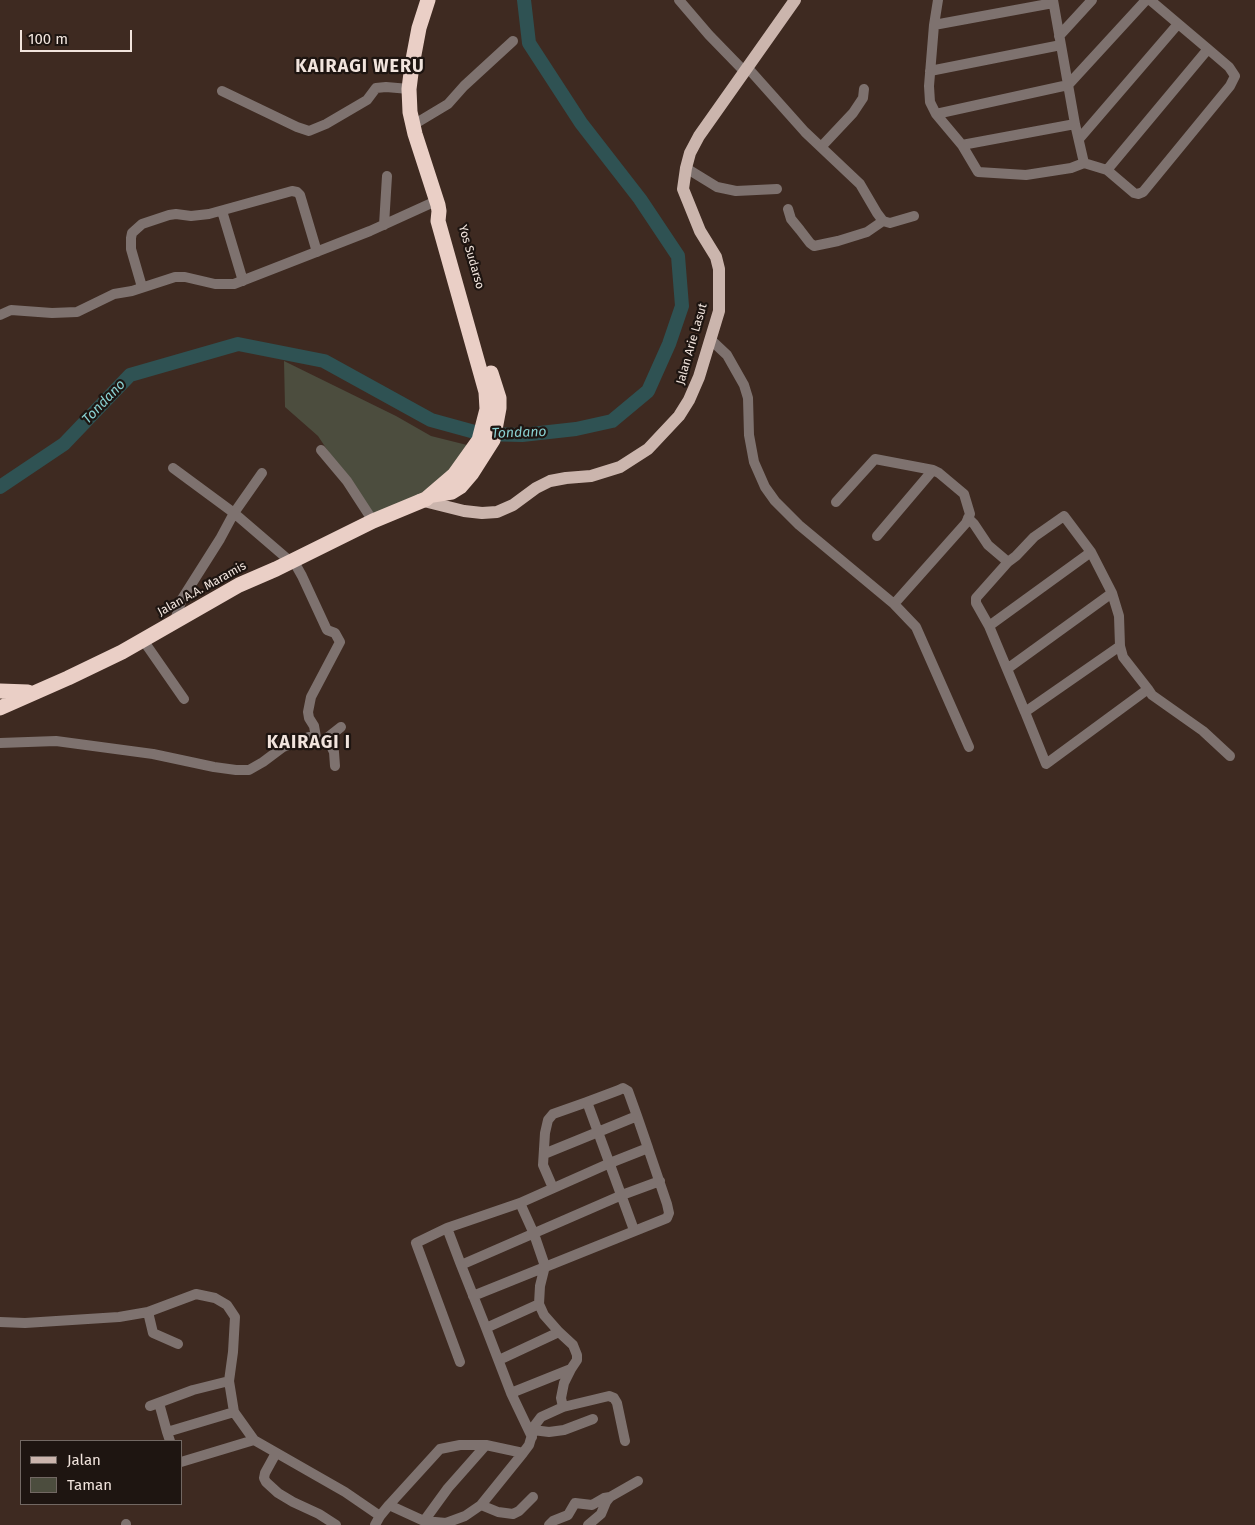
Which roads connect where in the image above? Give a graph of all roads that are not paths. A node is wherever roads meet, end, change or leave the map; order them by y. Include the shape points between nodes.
1 (428, 0) edge
2 (679, 0) edge
3 (795, 0) edge
4 (938, 0) edge
5 (1092, 0) edge
6 (1146, 0) edge
7 (1150, 0) edge
8 (1053, 1) edge
9 (1178, 24) junction
10 (934, 25) junction
11 (513, 41) dead end
12 (1060, 41) junction
13 (1208, 49) junction
14 (746, 69) junction
15 (930, 71) junction
16 (1068, 85) junction
17 (864, 88) dead end
18 (409, 89) junction
19 (222, 91) dead end
20 (936, 114) junction
21 (1075, 124) junction
22 (413, 125) junction
23 (1079, 139) junction
24 (962, 145) junction
25 (821, 147) junction
26 (1084, 163) junction
27 (686, 168) junction
28 (1107, 170) junction
29 (387, 176) dead end
30 (777, 189) dead end
31 (438, 206) junction
32 (788, 209) dead end
33 (222, 211) junction
34 (914, 216) dead end
35 (883, 221) junction
36 (384, 225) junction
37 (317, 252) junction
38 (243, 281) junction
39 (142, 287) junction
40 (0, 315) edge
41 (710, 339) junction
42 (321, 450) dead end
43 (173, 468) dead end
44 (933, 470) junction
45 (262, 473) dead end
46 (426, 498) junction
47 (836, 502) dead end
48 (234, 513) junction
49 (968, 518) junction
50 (373, 521) junction
51 (877, 536) dead end
52 (1091, 552) junction
53 (292, 561) junction
54 (1008, 562) junction
55 (1112, 593) junction
56 (894, 604) junction
57 (175, 620) junction
58 (988, 626) junction
59 (143, 640) junction
60 (1120, 646) junction
61 (1007, 669) junction
62 (1148, 689) junction
63 (0, 692) edge
64 (34, 692) junction
65 (184, 699) dead end
66 (0, 708) edge
67 (1025, 712) junction
68 (341, 727) dead end
69 (316, 737) junction
70 (327, 738) junction
71 (0, 744) edge
72 (969, 747) dead end
73 (1230, 756) dead end
74 (335, 766) dead end
75 (587, 1102) junction
76 (637, 1116) junction
77 (598, 1132) junction
78 (648, 1148) junction
79 (544, 1154) junction
80 (610, 1163) junction
81 (660, 1180) junction
82 (553, 1188) junction
83 (622, 1195) junction
84 (520, 1203) junction
85 (447, 1228) junction
86 (634, 1230) junction
87 (534, 1234) junction
88 (461, 1265) junction
89 (545, 1266) junction
90 (473, 1296) junction
91 (539, 1304) junction
92 (148, 1312) junction
93 (0, 1322) edge
94 (486, 1328) junction
95 (559, 1332) junction
96 (178, 1344) dead end
97 (499, 1360) junction
98 (460, 1362) dead end
99 (571, 1368) junction
100 (229, 1381) junction
101 (511, 1393) junction
102 (563, 1408) junction
103 (234, 1412) junction
104 (593, 1419) dead end
105 (532, 1433) junction
106 (169, 1436) edge
107 (254, 1440) junction
108 (625, 1441) dead end
109 (486, 1445) junction
110 (276, 1453) junction
111 (523, 1454) junction
112 (182, 1462) edge
113 (638, 1481) dead end
114 (533, 1497) dead end
115 (610, 1497) junction
116 (389, 1505) junction
117 (481, 1505) junction
118 (377, 1521) edge
119 (424, 1521) junction
120 (336, 1525) edge
121 (549, 1525) edge
122 (588, 1525) edge

1 - 18 highway, Yos Sudarso via 419,28
2 - 14 street via 709,35
3 - 14 main road, Jalan Arie Lasut
4 - 10 street
5 - 12 street
6 - 16 street
7 - 9 street
8 - 10 street
8 - 12 street
9 - 13 street
9 - 23 street
10 - 15 street
11 - 22 street via 448,104
12 - 15 street
12 - 16 street
13 - 28 street
13 - 28 street via 1233,72 1234,80 1143,192 1134,193
14 - 25 street
14 - 27 main road, Jalan Arie Lasut via 699,136
15 - 20 street via 930,102
16 - 20 street
16 - 21 street
17 - 25 street via 863,98 853,113
18 - 19 street via 376,88 367,100 308,131
18 - 22 highway, Yos Sudarso
20 - 24 street
21 - 23 street
21 - 24 street
22 - 31 highway, Yos Sudarso
23 - 26 street
24 - 26 street via 978,172 1026,176
25 - 35 street via 860,184
26 - 28 street
27 - 30 street via 717,187 736,191
27 - 41 main road, Jalan Arie Lasut via 683,189 719,269 719,311
29 - 36 street
31 - 36 street
31 - 46 highway, Yos Sudarso via 438,220 493,412 467,470
32 - 35 street via 814,246 868,232
33 - 37 street via 297,192
33 - 38 street
33 - 39 street via 191,216 176,214 136,228 131,238 132,249
34 - 35 street via 890,223
36 - 37 street
37 - 38 street
38 - 39 street via 215,284 175,277
39 - 40 street via 114,294 77,312 52,314 11,310
41 - 46 main road, Jalan Arie Lasut via 689,400 679,416 639,456 620,467 604,473 550,481 497,512 464,511
41 - 56 street via 726,355 744,385 754,462 775,502
42 - 50 street via 347,481
43 - 48 street
44 - 47 street via 876,459
44 - 49 street via 940,472 964,494 970,514
44 - 51 street
45 - 48 street
46 - 50 highway, Jalan A.A. Maramis
48 - 53 street
48 - 57 street via 182,599
49 - 54 street via 988,545
49 - 56 street
50 - 53 highway, Jalan A.A. Maramis
52 - 54 street via 1064,516 1034,537
52 - 55 street
52 - 58 street
53 - 57 highway, Jalan A.A. Maramis
53 - 69 street via 327,630 335,632 340,642 311,697 308,712
54 - 58 street via 976,598
55 - 60 street
55 - 61 street
56 - 72 street via 916,627
57 - 59 highway, Jalan A.A. Maramis
58 - 61 street
59 - 64 highway, Jalan A.A. Maramis
59 - 65 street
60 - 62 street via 1122,657
60 - 67 street
61 - 67 street
62 - 67 street via 1046,764
62 - 73 street
63 - 64 highway
64 - 66 highway, Jalan A.A. Maramis
68 - 70 street
69 - 70 street
69 - 71 street via 283,748 249,770 56,741
70 - 74 street via 334,752
75 - 76 street via 623,1088 628,1091
75 - 77 street
75 - 79 street via 549,1117 544,1133
76 - 77 street
76 - 78 street
77 - 79 street
77 - 80 street
78 - 80 street
78 - 81 street
79 - 82 street via 544,1169
80 - 82 street
80 - 83 street
81 - 83 street
81 - 86 street via 669,1216
82 - 84 street
83 - 86 street
83 - 87 street
84 - 85 street
84 - 87 street
85 - 88 street
85 - 98 street via 416,1243
86 - 89 street
87 - 88 street
87 - 89 street
88 - 90 street
89 - 90 street
89 - 91 street
90 - 94 street
91 - 94 street
91 - 95 street
92 - 93 street via 119,1317
92 - 96 street via 154,1333
92 - 100 street via 196,1294 215,1298 227,1305 235,1317
94 - 97 street
95 - 97 street
95 - 99 street via 576,1350 577,1360
97 - 101 street
99 - 101 street
99 - 102 street via 562,1390
100 - 103 street
100 - 106 street via 155,1404
101 - 105 street
102 - 105 street via 541,1417
102 - 108 street via 612,1396 617,1403
103 - 106 street
103 - 107 street
104 - 105 street via 564,1430
105 - 111 street
107 - 110 street
107 - 112 street
109 - 111 street
109 - 116 street via 438,1449
109 - 119 street
110 - 118 street via 345,1492
110 - 120 street via 265,1473 266,1482 278,1493
111 - 117 street
113 - 115 street
114 - 117 street via 513,1514
115 - 121 street via 592,1505 575,1503 568,1515
115 - 122 street via 601,1514
116 - 118 street
116 - 119 street
117 - 119 street via 456,1521

